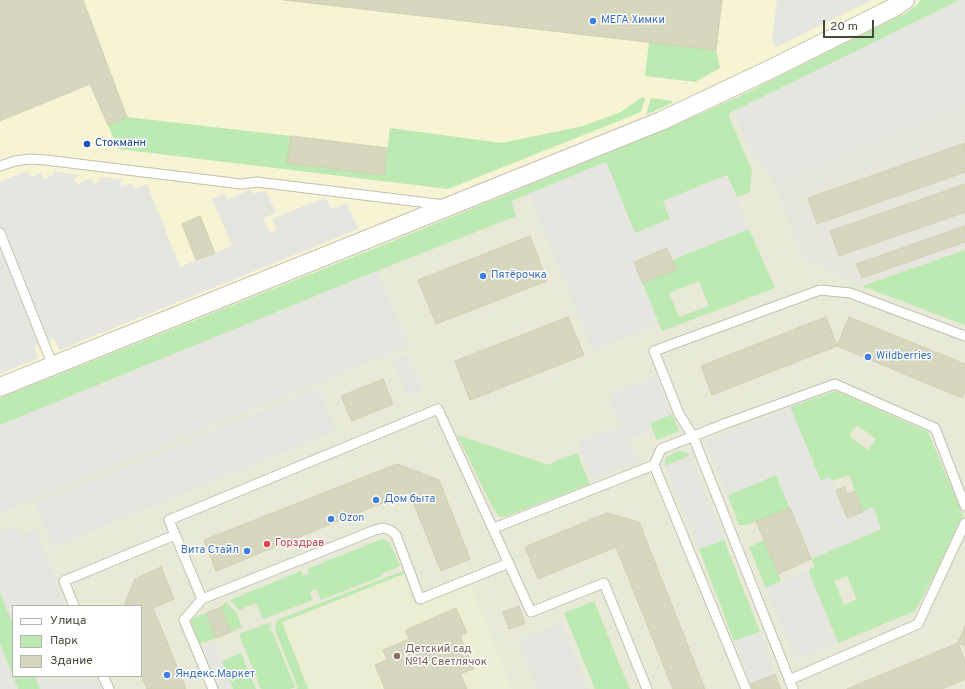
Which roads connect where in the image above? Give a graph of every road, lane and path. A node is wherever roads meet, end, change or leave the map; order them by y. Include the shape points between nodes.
1 (905, 0) edge
2 (0, 166) edge
3 (450, 205) junction
4 (0, 233) edge
5 (965, 336) edge
6 (53, 366) junction
7 (0, 387) edge
8 (693, 436) junction
9 (654, 465) junction
10 (965, 506) edge
11 (965, 523) edge
12 (494, 528) junction
13 (175, 535) junction
14 (509, 563) junction
15 (202, 599) junction
16 (74, 605) edge
17 (103, 677) edge
18 (789, 680) junction
19 (109, 689) edge
20 (213, 689) edge
21 (647, 689) edge
22 (746, 689) edge
23 (792, 689) edge

1 - 3 street via 771,69 661,121
2 - 3 lane via 15,161 46,160 241,184 257,182
3 - 6 street
4 - 6 lane
5 - 8 lane via 850,293 820,290 787,301 654,351 679,414
6 - 7 street
8 - 9 lane via 661,449
8 - 10 lane via 835,384 935,428
8 - 18 lane
9 - 12 lane
9 - 22 lane
11 - 18 lane via 918,624
12 - 13 lane via 438,409 169,520
12 - 14 lane
13 - 15 lane
13 - 16 lane via 64,581
14 - 15 lane via 420,599 396,535 383,528
14 - 21 lane via 531,612 604,583
15 - 20 lane via 184,620
17 - 19 lane
18 - 23 lane

